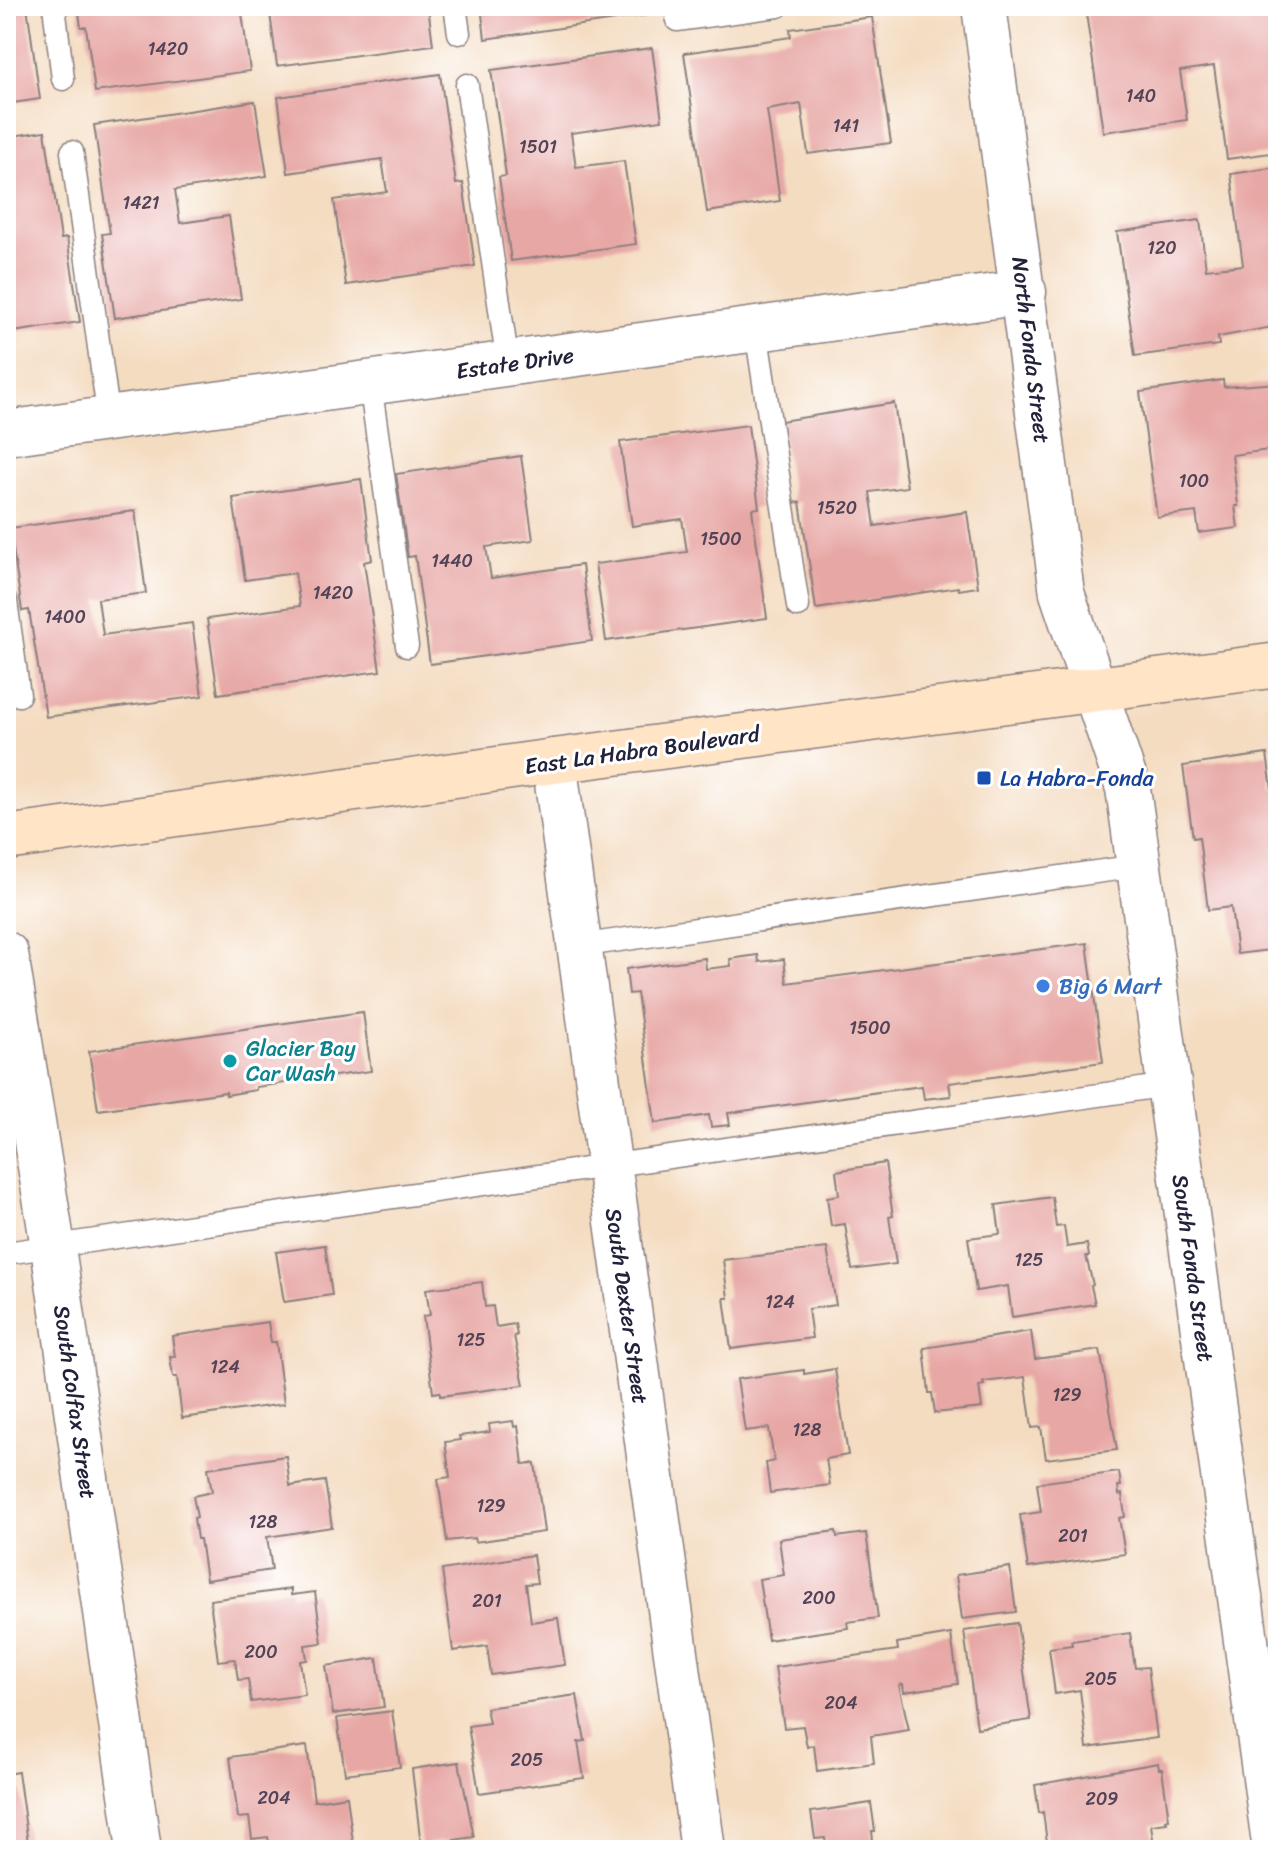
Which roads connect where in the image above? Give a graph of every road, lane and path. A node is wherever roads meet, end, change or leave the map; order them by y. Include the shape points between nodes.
1 (54, 6) edge
2 (455, 6) edge
3 (778, 6) edge
4 (984, 6) edge
5 (677, 20) dead end
6 (459, 33) dead end
7 (63, 79) dead end
8 (467, 85) dead end
9 (72, 152) dead end
10 (1024, 292) junction
11 (756, 330) junction
12 (508, 364) junction
13 (370, 383) junction
14 (109, 420) junction
15 (6, 433) edge
16 (6, 601) edge
17 (798, 606) dead end
18 (407, 646) dead end
19 (1278, 665) edge
20 (1095, 691) junction
21 (19, 695) dead end
22 (554, 761) junction
23 (6, 838) edge
24 (1138, 866) junction
25 (578, 946) junction
26 (6, 954) edge
27 (1168, 1085) junction
28 (608, 1166) junction
29 (53, 1247) junction
30 (6, 1253) edge
31 (139, 1850) edge
32 (703, 1850) edge
33 (1275, 1850) edge

1 - 7 lane
2 - 6 lane
3 - 5 lane
4 - 10 street, North Fonda Street
8 - 12 lane
9 - 14 lane
10 - 11 street, Estate Drive
10 - 20 street, North Fonda Street via 1062,593
11 - 12 street, Estate Drive
11 - 17 lane
12 - 13 street, Estate Drive
13 - 14 street, Estate Drive
13 - 18 lane
14 - 15 street, Estate Drive
16 - 21 lane
19 - 20 main road, East La Habra Boulevard
20 - 22 main road, East La Habra Boulevard
20 - 24 street, South Fonda Street via 1128,788
22 - 23 main road, East La Habra Boulevard
22 - 25 street, South Dexter Street
24 - 25 lane
24 - 27 street, South Fonda Street
25 - 28 street, South Dexter Street
26 - 29 street, South Colfax Street
27 - 28 lane
27 - 33 street, South Fonda Street
28 - 29 lane
28 - 32 street, South Dexter Street
29 - 30 lane
29 - 31 street, South Colfax Street

